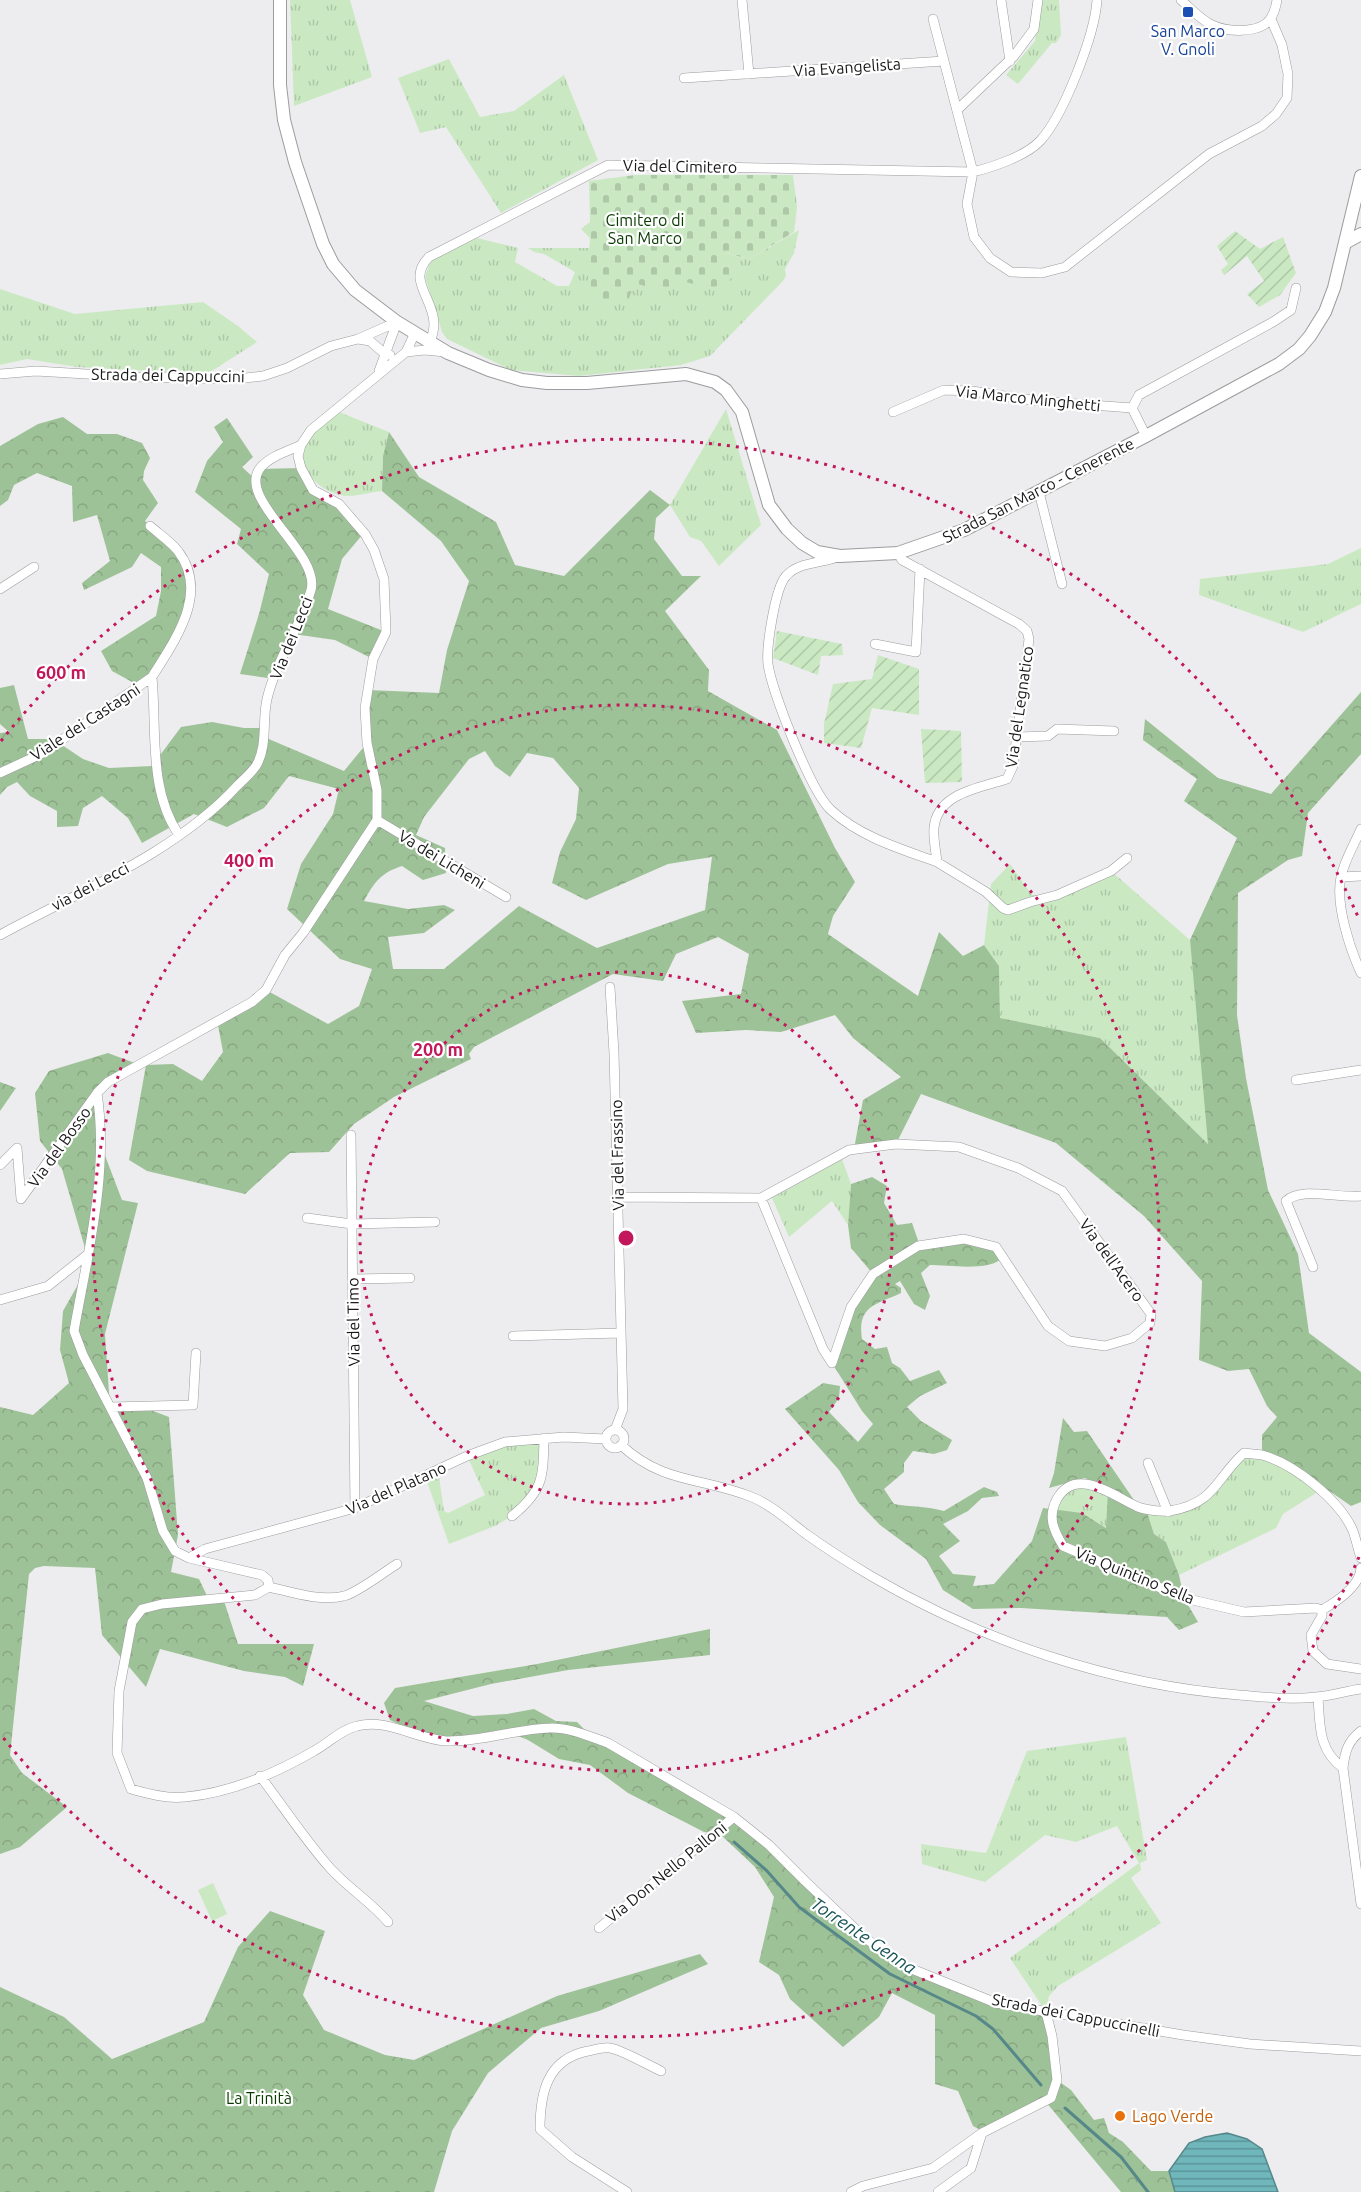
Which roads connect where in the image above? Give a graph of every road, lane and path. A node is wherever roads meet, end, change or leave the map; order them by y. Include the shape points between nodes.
1 (280, 0) edge
2 (742, 0) edge
3 (1001, 0) edge
4 (1038, 0) edge
5 (1097, 0) edge
6 (1181, 0) edge
7 (1278, 0) edge
8 (933, 19) dead end
9 (1271, 19) junction
10 (944, 61) junction
11 (1010, 61) junction
12 (749, 74) junction
13 (684, 78) dead end
14 (957, 110) junction
15 (973, 172) junction
16 (1361, 176) edge
17 (1361, 234) edge
18 (1345, 243) junction
19 (1296, 288) dead end
20 (396, 322) junction
21 (415, 333) junction
22 (358, 339) junction
23 (430, 342) junction
24 (448, 352) junction
25 (385, 354) junction
26 (403, 354) junction
27 (0, 374) edge
28 (376, 375) junction
29 (1132, 408) junction
30 (893, 412) dead end
31 (1146, 436) junction
32 (301, 445) junction
33 (1039, 492) junction
34 (150, 526) dead end
35 (898, 553) junction
36 (840, 556) junction
37 (34, 567) dead end
38 (920, 569) junction
39 (1062, 584) dead end
40 (0, 589) edge
41 (875, 644) dead end
42 (152, 677) junction
43 (1114, 731) dead end
44 (1017, 737) junction
45 (0, 773) edge
46 (377, 820) junction
47 (1361, 829) edge
48 (178, 835) junction
49 (1127, 858) dead end
50 (937, 862) junction
51 (1361, 876) edge
52 (1341, 877) junction
53 (506, 897) dead end
54 (0, 935) edge
55 (1361, 973) edge
56 (610, 987) dead end
57 (1361, 1070) edge
58 (1296, 1080) dead end
59 (97, 1093) junction
60 (351, 1135) dead end
61 (0, 1165) edge
62 (1361, 1196) edge
63 (618, 1197) junction
64 (761, 1198) junction
65 (307, 1218) dead end
66 (435, 1222) dead end
67 (352, 1224) junction
68 (87, 1255) junction
69 (1313, 1268) dead end
70 (410, 1278) dead end
71 (353, 1279) junction
72 (0, 1300) edge
73 (621, 1333) junction
74 (513, 1336) dead end
75 (196, 1353) dead end
76 (110, 1407) junction
77 (615, 1430) junction
78 (544, 1438) junction
79 (606, 1439) junction
80 (621, 1445) junction
81 (1148, 1463) dead end
82 (356, 1508) junction
83 (1168, 1512) junction
84 (512, 1516) dead end
85 (1361, 1557) edge
86 (189, 1558) junction
87 (397, 1564) dead end
88 (1361, 1568) edge
89 (269, 1587) junction
90 (1322, 1610) junction
91 (1361, 1669) edge
92 (1361, 1689) edge
93 (1318, 1697) junction
94 (1361, 1731) edge
95 (1343, 1768) junction
96 (260, 1776) junction
97 (734, 1817) junction
98 (1361, 1904) edge
99 (388, 1922) dead end
100 (599, 1928) dead end
101 (1046, 2012) junction
102 (1361, 2052) edge
103 (661, 2071) dead end
104 (982, 2133) junction
105 (627, 2192) edge
106 (850, 2192) edge
107 (938, 2192) edge

1 - 20 main road, Strada San Marco - Cenerente via 284,120 323,244 333,264 355,290
2 - 12 street
3 - 11 street
4 - 11 street via 1034,29
5 - 15 street, Via del Cimitero via 1077,75 1051,126 1039,142 1009,161
6 - 9 street via 1209,24 1220,28 1256,28
7 - 9 street
8 - 10 street
9 - 15 street via 1288,74 1287,98 1276,114 1262,126 1209,154 1065,267 1042,273 1011,272 990,258 974,237 967,204
10 - 12 street, Via Evangelista
10 - 14 street
11 - 14 street
12 - 13 street, Via Evangelista
14 - 15 street
15 - 23 street, Via del Cimitero via 608,165 429,257 419,273 434,323
16 - 18 main road, Strada San Marco - Cenerente
17 - 18 main road
18 - 31 main road, Strada San Marco - Cenerente via 1325,312 1299,349 1259,376
19 - 29 street via 1291,310 1139,395
20 - 21 main road, Strada San Marco - Cenerente
20 - 22 street, Strada dei Cappuccini
20 - 25 street
21 - 23 main road, Strada San Marco - Cenerente
21 - 26 street
22 - 25 street via 370,342
22 - 27 street, Strada dei Cappuccini via 331,346 263,376 237,379 36,371
23 - 24 main road, Strada San Marco - Cenerente
24 - 26 street via 425,350
24 - 36 main road, Strada San Marco - Cenerente via 489,370 547,383 686,374 715,382 742,412 769,505 782,524 801,543 818,552
25 - 26 street
25 - 28 street
26 - 28 street
28 - 32 street via 311,430
29 - 30 street, Via Marco Minghetti via 944,390
29 - 31 street
31 - 33 main road, Strada San Marco - Cenerente
32 - 46 street via 301,468 313,490 339,504 365,534 384,579 386,632 373,659 365,708 367,744 377,790
32 - 48 street, Via dei Lecci via 266,462 255,480 260,498 304,560 312,586 266,700 264,735 256,765 211,813
33 - 35 main road, Strada San Marco - Cenerente via 964,530
33 - 39 street
34 - 42 street via 178,551 188,569 192,590 180,631
35 - 36 main road, Strada San Marco - Cenerente
35 - 38 street, Via del Legnatico via 902,560
36 - 50 street via 797,567 778,590 768,652 772,685 793,739 828,808 886,843
37 - 40 street
38 - 41 street via 916,652
38 - 44 street, Via del Legnatico via 1027,631
42 - 45 street, Viale dei Castagni via 43,753
42 - 48 street, Viale dei Castagni via 159,785
43 - 44 street via 1057,729 1048,736
44 - 50 street, Via del Legnatico via 1007,779 961,794 941,808 934,828
46 - 53 street, Va dei Licheni
46 - 59 street via 266,990 252,1002 108,1082
47 - 52 street
48 - 54 street, via dei Lecci via 149,855
49 - 50 street via 1111,871 1057,895 1008,910
51 - 52 street
52 - 55 street via 1339,894 1350,948
56 - 63 street, Via del Frassino
57 - 58 street
59 - 61 street, Via del Bosso via 21,1199 17,1148
59 - 68 street via 101,1168
60 - 67 street, Via del Timo
62 - 69 street via 1292,1195 1286,1201
63 - 64 street, Via dell'Acero
63 - 73 street, Via del Frassino
64 - 64 street, Via dell'Acero via 822,1349 832,1363 851,1307 873,1274 918,1246 963,1239 996,1247 1048,1326 1069,1341 1105,1346 1132,1338 1150,1323 1151,1314 1062,1191 1018,1168 959,1147 896,1144 849,1150
65 - 67 street
66 - 67 street
67 - 71 street, Via del Timo
68 - 72 street via 48,1286
68 - 76 street via 74,1330 82,1355
70 - 71 street
71 - 82 street, Via del Timo
73 - 74 street
73 - 77 street, Via del Frassino via 623,1409
75 - 76 street via 193,1405
76 - 86 street via 147,1478 163,1531 175,1551
77 - 79 street
77 - 80 street via 623,1437
78 - 79 street, Via del Platano
78 - 82 street, Via del Platano via 487,1447
78 - 84 street via 540,1485 527,1504
79 - 80 street via 610,1446
80 - 93 street via 658,1471 755,1498 838,1556 906,1595 969,1626 1050,1656 1086,1668 1210,1693
81 - 83 street
82 - 86 street, Via del Platano via 205,1550
83 - 85 street, Via Quintino Sella via 1194,1505 1212,1492 1244,1453 1262,1455 1286,1465 1321,1490 1352,1529
83 - 90 street, Via Quintino Sella via 1140,1508 1100,1486 1085,1484 1068,1488 1059,1496 1052,1510 1053,1529 1063,1546 1184,1598 1244,1612
86 - 89 street via 262,1575
87 - 89 street via 344,1596 310,1595
88 - 90 street via 1348,1590
89 - 96 street, Strada dei Cappuccinelli via 255,1595 162,1604 142,1610 132,1622 119,1691 117,1753 131,1789 184,1797 237,1786
90 - 91 street via 1311,1635 1313,1651 1327,1664
92 - 93 street
93 - 95 street via 1321,1734 1328,1753
94 - 95 street via 1346,1750
95 - 98 street
96 - 97 street, Strada dei Cappuccinelli via 360,1725 387,1725 445,1741 552,1728 608,1743
96 - 99 street via 329,1867
97 - 100 street, Via Don Nello Palloni
97 - 101 street, Strada dei Cappuccinelli via 769,1845 866,1938 908,1967 996,2003
101 - 102 street, Strada dei Cappuccinelli via 1250,2044
101 - 104 street via 1057,2080 1051,2098
103 - 105 street via 611,2048 583,2052 559,2063 548,2080 540,2106 540,2129 572,2157
104 - 106 street via 933,2168
104 - 107 street via 971,2168

